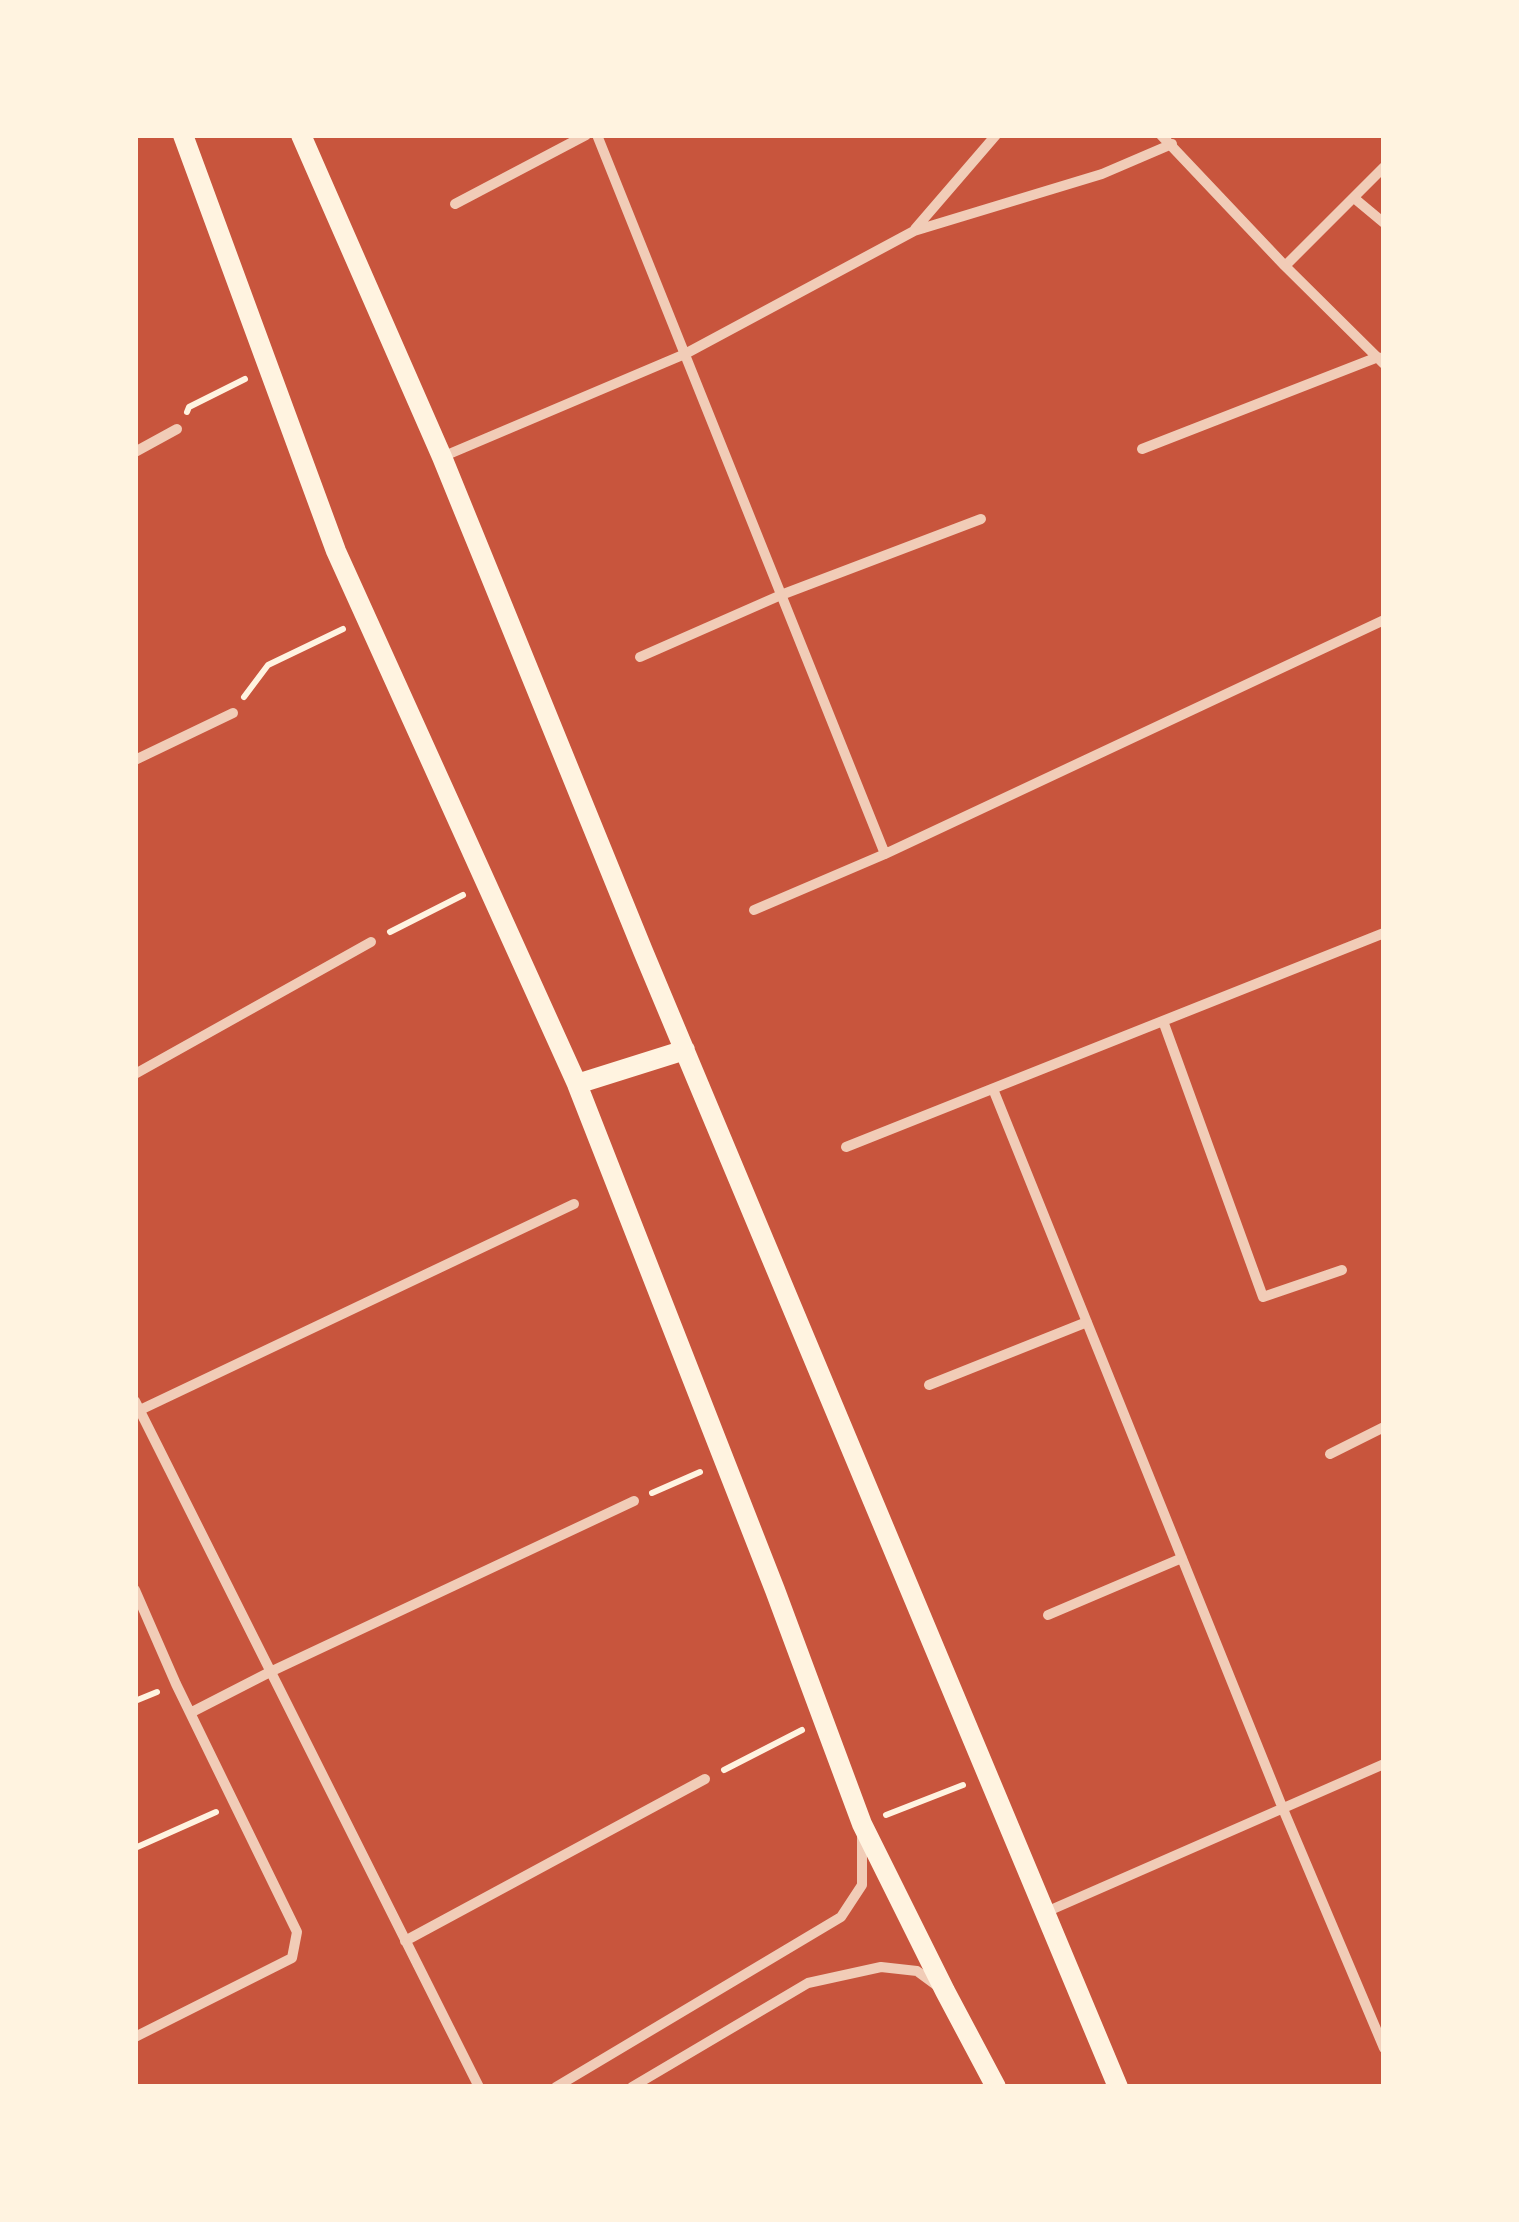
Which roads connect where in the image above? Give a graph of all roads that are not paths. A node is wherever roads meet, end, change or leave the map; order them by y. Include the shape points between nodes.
1 (183, 135) edge
2 (302, 135) edge
3 (586, 135) edge
4 (597, 135) edge
5 (996, 135) edge
6 (1161, 135) edge
7 (1172, 144) junction
8 (1384, 167) edge
9 (1354, 198) junction
10 (455, 204) dead end
11 (1384, 222) edge
12 (914, 231) junction
13 (1285, 266) junction
14 (685, 354) junction
15 (1381, 361) edge
16 (177, 429) road end
17 (1142, 448) dead end
18 (135, 452) edge
19 (442, 456) junction
20 (981, 519) dead end
21 (781, 595) junction
22 (1384, 620) edge
23 (640, 656) dead end
24 (232, 713) road end
25 (135, 760) edge
26 (885, 854) junction
27 (754, 910) dead end
28 (1384, 934) edge
29 (371, 942) road end
30 (1163, 1021) junction
31 (685, 1050) junction
32 (135, 1074) edge
33 (577, 1084) junction
34 (993, 1089) junction
35 (846, 1147) dead end
36 (574, 1204) dead end
37 (1342, 1270) dead end
38 (1087, 1322) junction
39 (928, 1384) dead end
40 (137, 1406) edge
41 (1384, 1428) edge
42 (1330, 1454) dead end
43 (634, 1502) road end
44 (1182, 1558) junction
45 (135, 1590) edge
46 (1048, 1614) dead end
47 (270, 1672) junction
48 (192, 1712) junction
49 (1384, 1764) edge
50 (705, 1779) road end
51 (1282, 1808) junction
52 (862, 1824) junction
53 (1044, 1912) junction
54 (406, 1941) junction
55 (945, 1992) junction
56 (135, 2038) edge
57 (1384, 2048) edge
58 (479, 2087) edge
59 (556, 2087) edge
60 (632, 2087) edge
61 (996, 2087) edge
62 (1118, 2087) edge

1 - 33 main road via 336,551
2 - 19 main road
3 - 10 street
4 - 14 street
5 - 12 street
6 - 7 street
7 - 12 street via 1102,174
7 - 13 street
8 - 9 street
9 - 11 street
9 - 13 street
12 - 14 street
13 - 15 street
14 - 19 street
14 - 21 street
15 - 17 street
16 - 18 street
19 - 31 main road
20 - 21 street
21 - 23 street
21 - 26 street
22 - 26 street
24 - 25 street
26 - 27 street
28 - 30 street
29 - 32 street
30 - 34 street
30 - 37 street via 1263,1297
31 - 33 main road
31 - 53 main road
33 - 52 main road
34 - 35 street
34 - 38 street
36 - 40 street
38 - 39 street
38 - 44 street
40 - 47 street
41 - 42 street
43 - 47 street
44 - 46 street
44 - 51 street
45 - 48 street
47 - 48 street
47 - 54 street
48 - 56 street via 297,1932 292,1958
49 - 51 street
50 - 54 street
51 - 53 street
51 - 57 street
52 - 55 main road
52 - 59 street via 862,1885 841,1917
53 - 62 main road
54 - 58 street
55 - 60 street via 916,1971 880,1967 808,1983
55 - 61 main road

